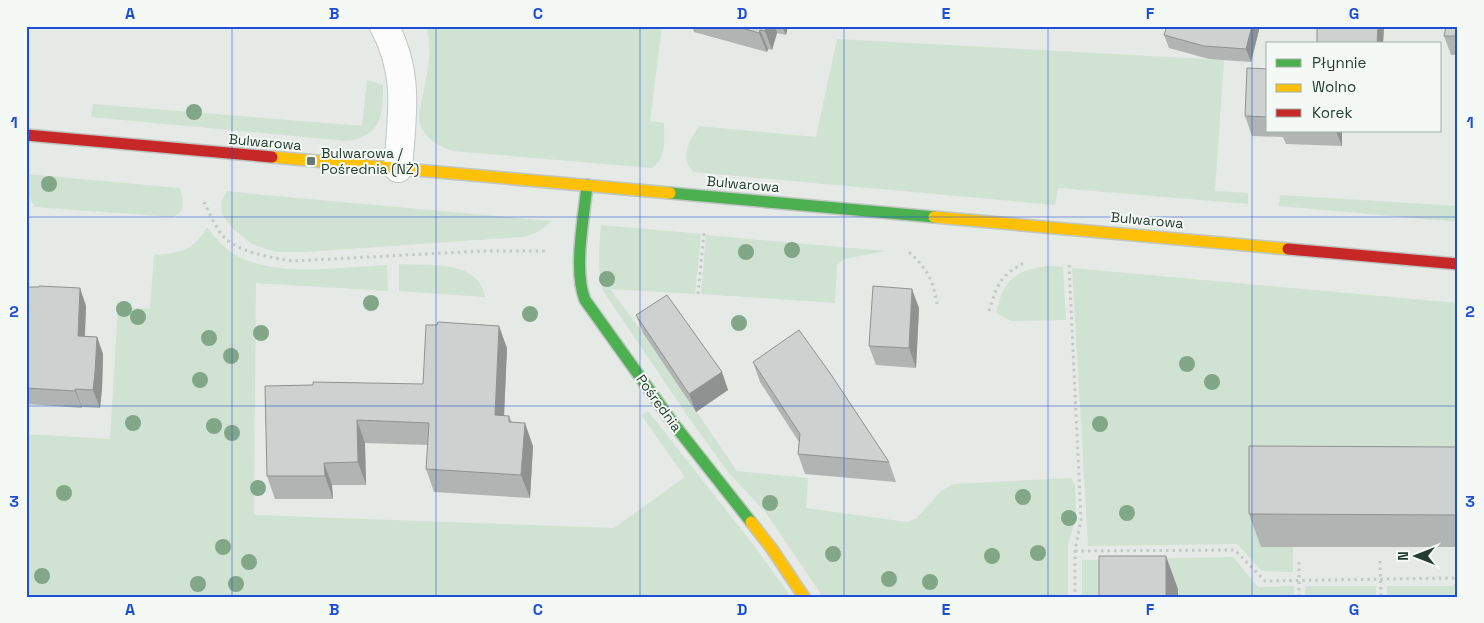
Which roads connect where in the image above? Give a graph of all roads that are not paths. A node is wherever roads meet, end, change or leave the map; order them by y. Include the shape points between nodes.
1 (384, 26) edge
2 (26, 135) edge
3 (398, 168) junction
4 (587, 185) junction
5 (1458, 264) edge
6 (804, 597) edge

1 - 3 street via 400,66 402,86
2 - 3 street, Bulwarowa
3 - 4 street, Bulwarowa
4 - 5 street, Bulwarowa
4 - 6 street, Pośrednia via 578,273 585,300 673,423 772,549

